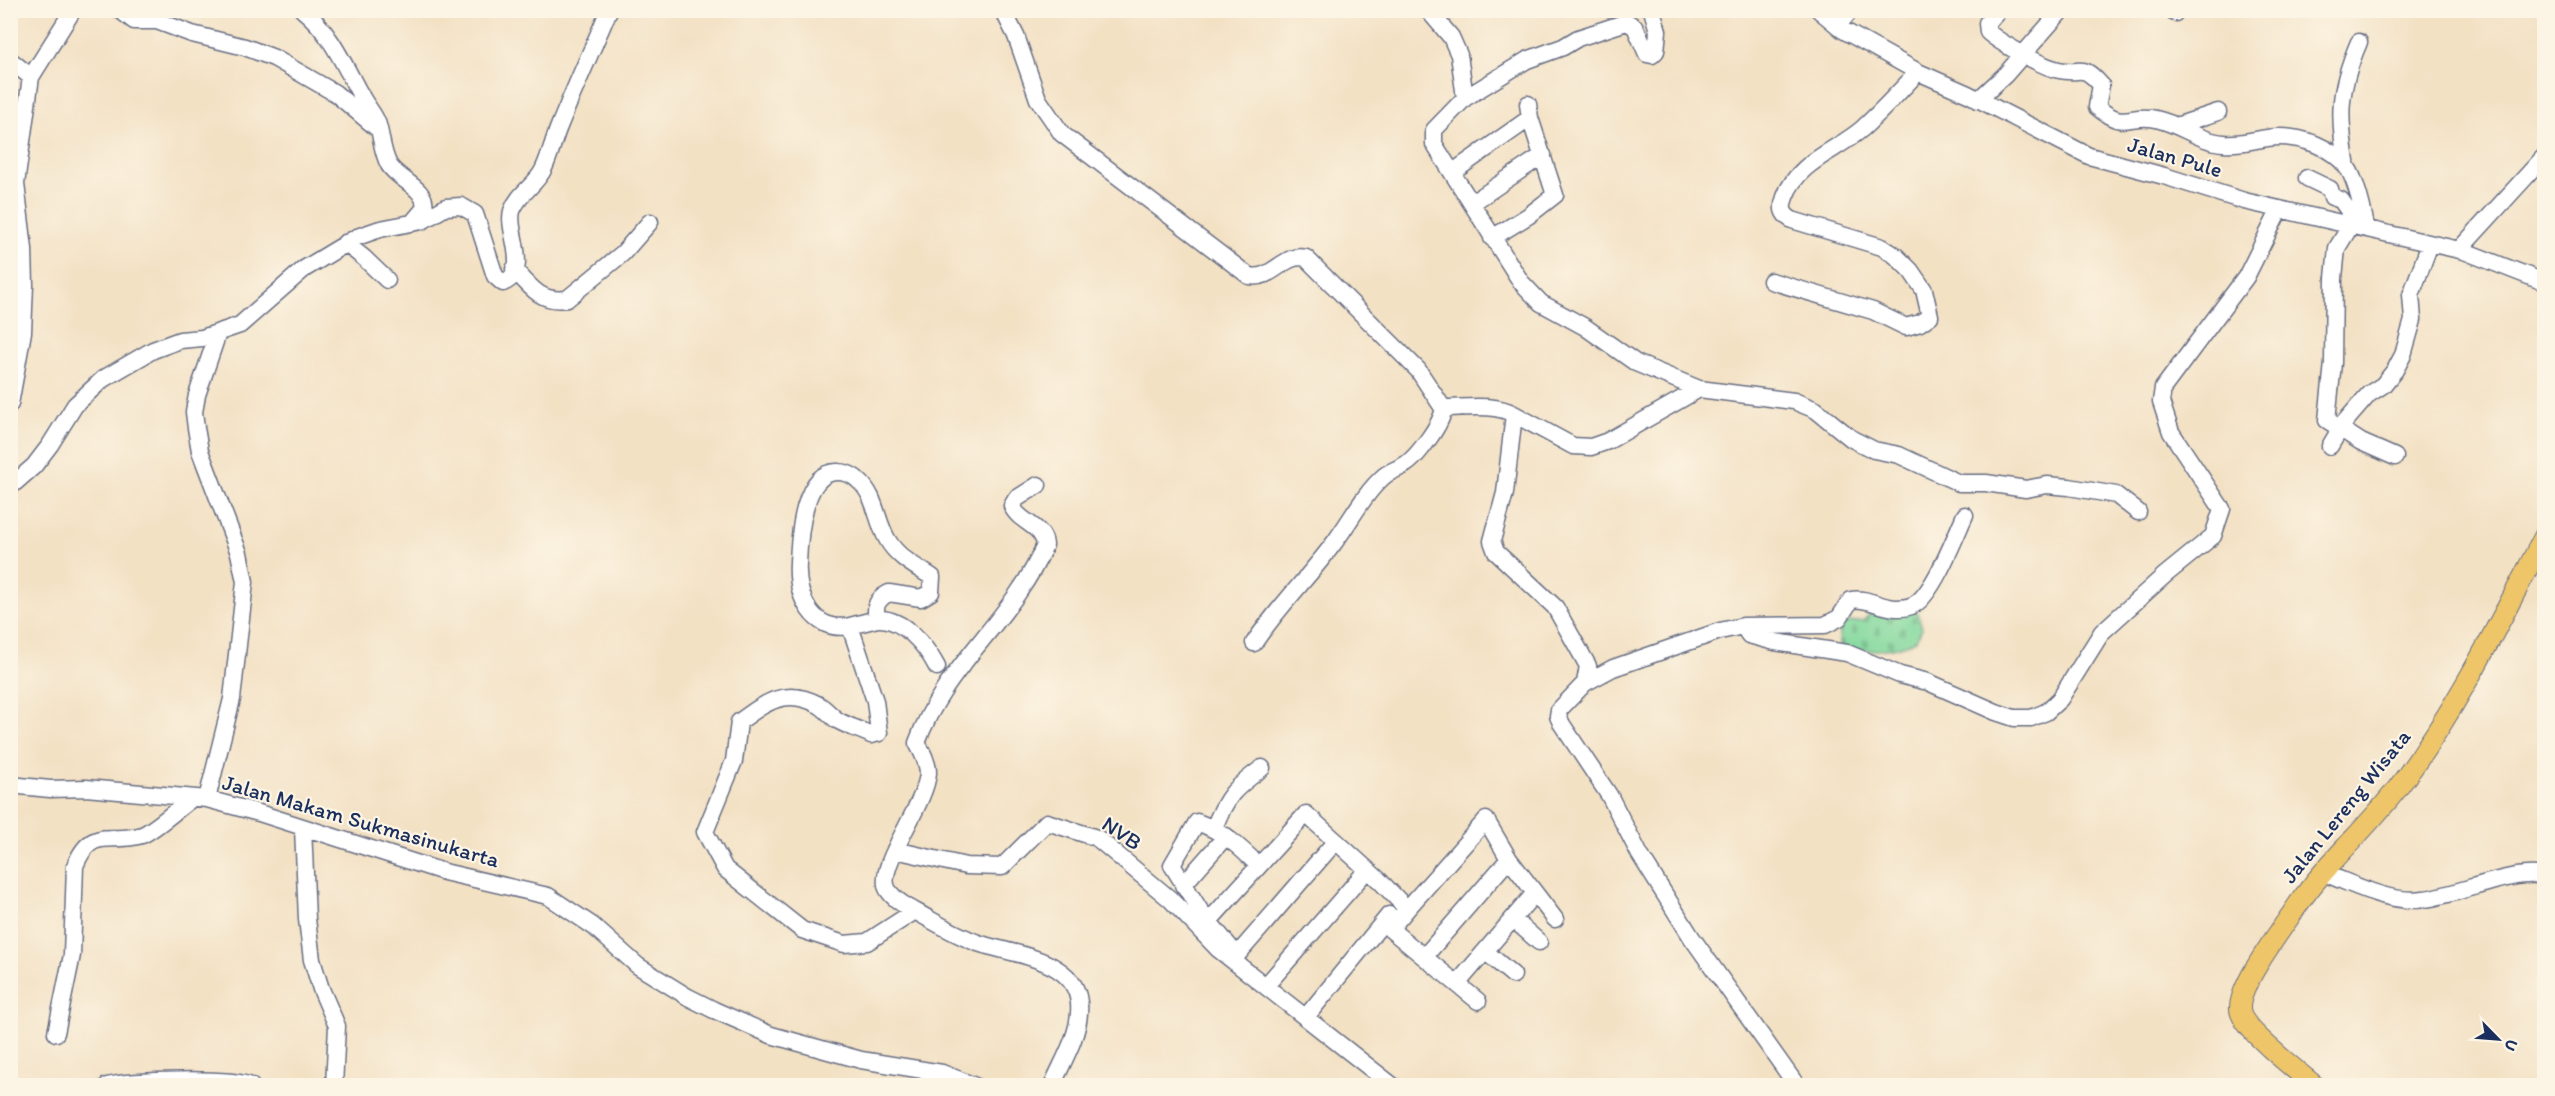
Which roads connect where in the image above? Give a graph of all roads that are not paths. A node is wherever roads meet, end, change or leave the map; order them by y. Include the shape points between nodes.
1 (73, 10) edge
2 (120, 10) edge
3 (303, 10) edge
4 (609, 10) edge
5 (1003, 10) edge
6 (1428, 10) edge
7 (1652, 10) edge
8 (1819, 10) edge
9 (1851, 10) edge
10 (2000, 10) edge
11 (2062, 10) edge
12 (1838, 25) junction
13 (2359, 42) dead end
14 (2023, 53) junction
15 (10, 60) edge
16 (1918, 72) junction
17 (31, 77) junction
18 (1465, 98) junction
19 (1978, 100) junction
20 (2218, 112) dead end
21 (2179, 125) junction
22 (379, 130) junction
23 (1543, 155) junction
24 (2544, 157) edge
25 (2347, 168) junction
26 (1453, 172) junction
27 (2307, 178) dead end
28 (1472, 203) junction
29 (2280, 210) junction
30 (650, 222) dead end
31 (410, 225) junction
32 (2359, 227) junction
33 (1492, 238) junction
34 (345, 243) junction
35 (2430, 244) junction
36 (2459, 250) junction
37 (514, 269) junction
38 (387, 279) dead end
39 (1770, 281) dead end
40 (2544, 282) edge
41 (18, 283) edge
42 (218, 333) junction
43 (1699, 389) junction
44 (10, 404) edge
45 (1443, 408) junction
46 (1514, 414) junction
47 (2340, 429) junction
48 (2330, 446) dead end
49 (2395, 457) dead end
50 (1038, 485) dead end
51 (10, 487) edge
52 (2138, 512) dead end
53 (1965, 515) dead end
54 (2544, 537) edge
55 (877, 619) junction
56 (850, 626) junction
57 (1743, 626) junction
58 (1254, 643) dead end
59 (937, 667) dead end
60 (1585, 683) junction
61 (1262, 768) dead end
62 (10, 785) edge
63 (199, 799) junction
64 (303, 828) junction
65 (1220, 832) junction
66 (1335, 842) junction
67 (895, 850) junction
68 (1509, 859) junction
69 (1258, 866) junction
70 (1367, 870) junction
71 (2323, 873) junction
72 (2544, 876) edge
73 (1183, 885) junction
74 (1534, 894) junction
75 (1403, 906) junction
76 (915, 911) junction
77 (1514, 919) junction
78 (1555, 920) dead end
79 (1209, 921) junction
80 (1386, 926) junction
81 (1539, 942) dead end
82 (1486, 952) junction
83 (1238, 954) junction
84 (1424, 957) junction
85 (1513, 975) dead end
86 (1270, 981) junction
87 (1457, 984) junction
88 (1478, 1001) dead end
89 (1301, 1010) junction
90 (56, 1033) dead end
91 (107, 1086) edge
92 (251, 1086) edge
93 (334, 1086) edge
94 (975, 1086) edge
95 (1052, 1086) edge
96 (1393, 1086) edge
97 (1797, 1086) edge
98 (2315, 1086) edge

1 - 17 street
2 - 22 street via 134,21 157,21 274,58 335,93
3 - 22 street via 335,48
4 - 37 street via 543,170 519,197 512,212 510,225 517,252
5 - 45 street via 1038,99 1062,134 1250,276 1265,275 1291,258 1306,258 1418,370
6 - 18 street via 1451,37 1460,55
7 - 18 street via 1658,31 1652,55 1647,54 1635,27 1627,22 1527,60
8 - 12 street, Jalan Pule
9 - 12 street
10 - 14 street via 1987,23 1988,32
11 - 14 street
12 - 16 street, Jalan Pule
13 - 25 street via 2347,71 2341,102 2340,126
14 - 19 street
14 - 21 street via 2060,70 2080,69 2091,74 2101,85 2097,107 2112,119 2150,118
15 - 17 street
16 - 19 street, Jalan Pule
16 - 39 street via 1862,130 1809,165 1789,188 1783,210 1792,220 1882,247 1896,256 1924,290 1930,316 1906,327 1873,311
17 - 41 street via 16,184 24,249
18 - 26 street via 1434,130 1434,144
19 - 29 street, Jalan Pule via 2089,156
20 - 21 street
21 - 25 street via 2222,143 2297,138 2315,143
22 - 31 street via 390,167 424,198 424,209
23 - 26 street via 1529,111
23 - 28 street
23 - 33 street via 1555,195
24 - 36 street
25 - 32 street via 2356,190
26 - 28 street
27 - 32 street via 2330,189 2332,197 2344,203
28 - 33 street
29 - 32 street, Jalan Pule
29 - 57 street via 2246,277 2163,388 2161,402 2171,432 2222,509 2213,536 2102,632 2060,699 2046,712 2031,718 2014,718 1847,653 1775,642 1749,635
30 - 37 street via 624,253 567,299 555,301 539,296
31 - 34 street via 380,229
31 - 37 street via 446,207 461,206 475,214 498,280 506,282
32 - 35 street, Jalan Pule
32 - 47 street via 2337,248 2334,278 2333,363 2326,420
33 - 43 street via 1521,282 1541,303 1585,327 1636,363
34 - 38 street
34 - 42 street via 304,269 240,326
35 - 36 street, Jalan Pule
35 - 47 street via 2411,295 2413,320 2403,355 2383,385 2369,394
36 - 40 street, Jalan Pule
41 - 44 street via 23,332
42 - 51 street via 153,350 103,379 75,405 34,466
42 - 63 street via 197,395 195,420 200,451 239,553 245,582 232,699
43 - 46 street via 1591,447 1573,446
43 - 52 street via 1794,401 1816,410 1852,440 1899,455 1959,483 2026,489 2047,485 2069,487 2116,495
45 - 46 street via 1491,408
45 - 58 street via 1439,423 1412,459 1384,476 1373,488
46 - 60 street via 1504,493 1492,540 1496,552 1555,607 1588,666
47 - 48 street
47 - 49 street
50 - 67 street via 1016,499 1012,508 1041,534 1045,546 1006,612 946,684 923,726 917,743 926,760 925,789
53 - 57 street via 1945,561 1916,604 1887,607 1851,600 1839,618 1826,625
54 - 71 main road, Jalan Lereng Wisata via 2427,747 2383,807
55 - 56 street
55 - 56 street via 874,609 883,596 889,593 921,598 931,591 932,577 907,562 887,539 876,507 861,482 843,472 828,472 822,475 802,514 797,568 808,609 816,620 830,627
55 - 59 street via 891,620 904,628 923,644
56 - 76 street via 874,701 879,733 872,735 838,721 822,706 803,698 789,695 763,705 739,722 734,760 705,832 725,869 802,930 844,944 867,942
57 - 60 street via 1649,655
60 - 97 street via 1562,705 1558,716 1561,723 1609,795 1640,855 1692,938
61 - 65 street via 1224,802
62 - 63 street, Jalan Makam Sukmasinukarta
63 - 64 street, Jalan Makam Sukmasinukarta
63 - 90 street via 142,835 103,838 89,844 78,859 72,955
64 - 93 street via 312,960 338,1034
64 - 94 street, Jalan Makam Sukmasinukarta via 444,872 548,896 593,926 638,966 688,997 771,1035 861,1060 942,1073
65 - 69 street
65 - 73 street
65 - 73 street via 1197,822 1191,830 1172,865
66 - 69 street via 1306,814
66 - 70 street
66 - 83 street
67 - 76 street via 885,874 886,889
67 - 89 street, NVB via 966,866 1002,867 1047,822 1097,838 1170,899 1218,950
68 - 74 street
68 - 75 street via 1486,820
68 - 84 street
69 - 79 street
70 - 75 street
70 - 86 street
71 - 72 street via 2398,900 2423,900 2523,875
71 - 98 main road, Jalan Lereng Wisata via 2310,886 2254,972 2240,1006 2246,1024
73 - 79 street
74 - 77 street
74 - 78 street
75 - 80 street
76 - 95 street via 970,940 1060,970 1076,985 1078,1024
77 - 81 street
77 - 82 street
79 - 83 street
80 - 84 street
80 - 89 street
82 - 85 street
82 - 87 street
83 - 86 street
84 - 87 street
86 - 89 street
87 - 88 street
89 - 96 street
91 - 92 street via 213,1080 241,1081

